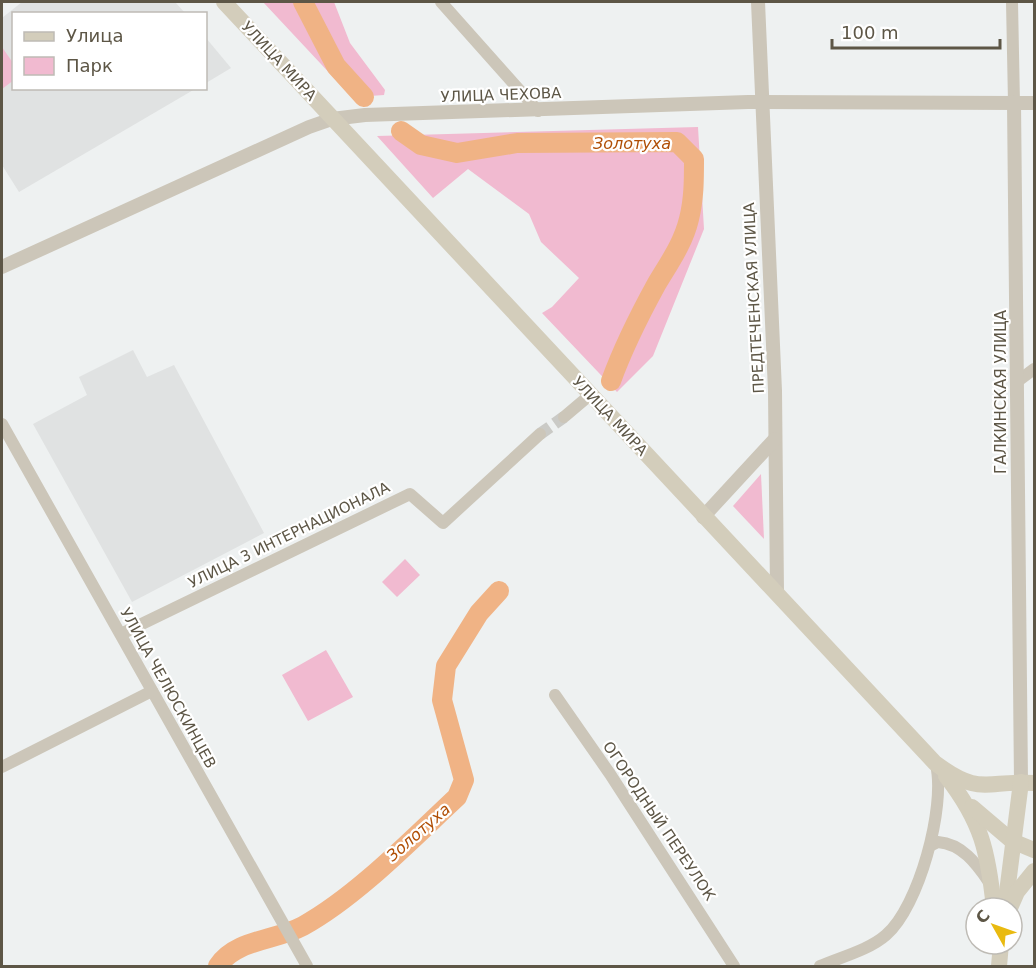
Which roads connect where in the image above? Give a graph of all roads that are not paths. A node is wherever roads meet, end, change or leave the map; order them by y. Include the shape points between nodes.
1 (224, 2) edge
2 (441, 2) edge
3 (758, 2) edge
4 (1012, 2) edge
5 (1014, 102) junction
6 (762, 103) junction
7 (1035, 103) edge
8 (538, 111) junction
9 (332, 119) junction
10 (2, 267) edge
11 (1035, 369) edge
12 (1018, 381) junction
13 (590, 395) junction
14 (564, 417) tunnel mouth
15 (2, 424) edge
16 (540, 434) tunnel mouth
17 (775, 439) junction
18 (704, 517) junction
19 (777, 592) junction
20 (121, 634) junction
21 (152, 691) junction
22 (555, 694) dead end
23 (935, 763) junction
24 (2, 767) edge
25 (953, 776) junction
26 (1028, 783) edge
27 (963, 797) junction
28 (1012, 841) junction
29 (930, 846) junction
30 (1035, 850) edge
31 (1035, 871) edge
32 (992, 886) junction
33 (993, 896) edge
34 (1006, 896) edge
35 (1015, 896) edge
36 (307, 966) edge
37 (734, 966) edge
38 (820, 966) edge

1 - 9 main road, УЛИЦА МИРА
2 - 8 street
3 - 6 street, ПРЕДТЕЧЕНСКАЯ УЛИЦА
4 - 5 street, ГАЛКИНСКАЯ УЛИЦА
5 - 6 street, УЛИЦА ЧЕХОВА
5 - 7 street, УЛИЦА ЧЕХОВА
5 - 12 street, ГАЛКИНСКАЯ УЛИЦА
6 - 8 street, УЛИЦА ЧЕХОВА
6 - 17 street, ПРЕДТЕЧЕНСКАЯ УЛИЦА
8 - 9 street, УЛИЦА ЧЕХОВА
9 - 10 street, УЛИЦА ЧЕХОВА via 162,191
9 - 13 main road, УЛИЦА МИРА
11 - 12 street
12 - 26 street, ГАЛКИНСКАЯ УЛИЦА via 1018,663
13 - 14 street
13 - 18 main road, УЛИЦА МИРА
15 - 20 street, УЛИЦА ЧЕЛЮСКИНЦЕВ
16 - 20 street, УЛИЦА 3 ИНТЕРНАЦИОНАЛА via 443,523 410,494
17 - 18 street
17 - 19 street, ПРЕДТЕЧЕНСКАЯ УЛИЦА
18 - 19 main road, УЛИЦА МИРА
19 - 23 main road, УЛИЦА МИРА
20 - 21 street, УЛИЦА ЧЕЛЮСКИНЦЕВ
21 - 24 street
21 - 36 street, УЛИЦА ЧЕЛЮСКИНЦЕВ
22 - 37 street, ОГОРОДНЫЙ ПЕРЕУЛОК
23 - 25 main road, УЛИЦА МИРА
23 - 27 main road
23 - 29 street via 939,807
25 - 26 main road, УЛИЦА МИРА via 983,786
25 - 28 main road via 1006,825
26 - 28 main road
27 - 28 main road
27 - 32 main road via 987,851
28 - 30 main road
28 - 34 main road
29 - 32 street via 938,842 959,848
29 - 38 street via 907,907 893,929 875,942
31 - 35 main road
32 - 33 main road

